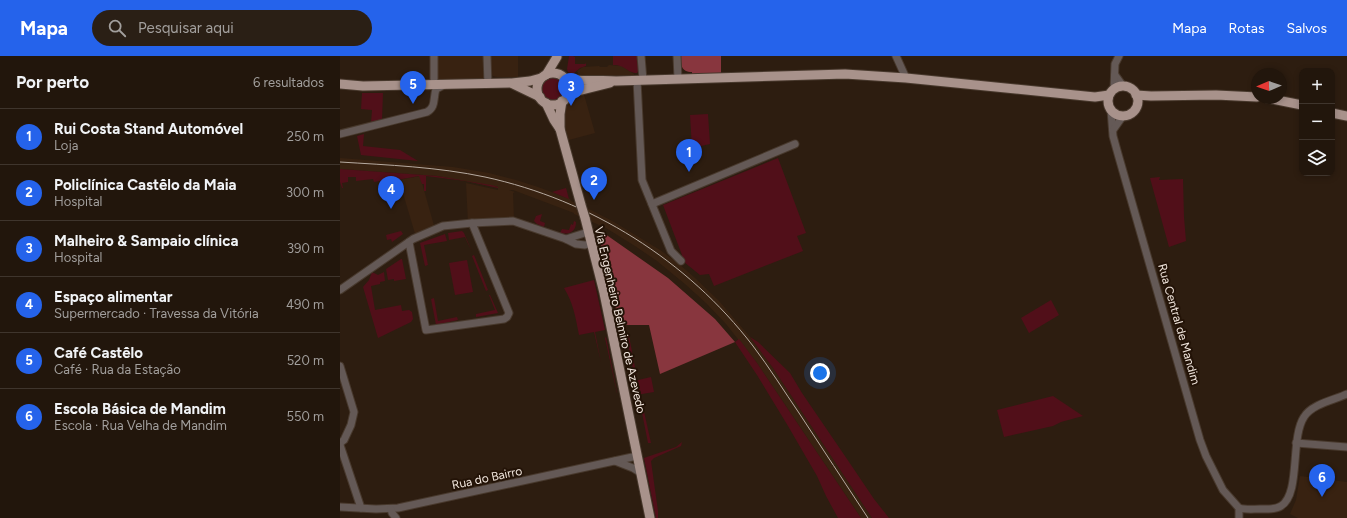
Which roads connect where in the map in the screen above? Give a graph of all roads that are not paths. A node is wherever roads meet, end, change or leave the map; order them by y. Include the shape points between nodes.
1 (434, 56) edge
2 (487, 56) edge
3 (557, 56) edge
4 (642, 56) edge
5 (677, 56) edge
6 (896, 56) edge
7 (1119, 56) edge
8 (1115, 75) junction
9 (544, 77) junction
10 (564, 77) junction
11 (906, 78) junction
12 (678, 79) junction
13 (640, 80) junction
14 (616, 81) junction
15 (512, 83) junction
16 (340, 84) edge
17 (488, 84) junction
18 (439, 85) junction
19 (1123, 86) junction
20 (1111, 92) junction
21 (1136, 95) junction
22 (1152, 96) junction
23 (1095, 97) junction
24 (1251, 97) edge
25 (565, 99) junction
26 (543, 100) junction
27 (1287, 102) edge
28 (1299, 104) edge
29 (1137, 105) junction
30 (1110, 108) junction
31 (1335, 114) edge
32 (1123, 116) junction
33 (1347, 116) edge
34 (560, 129) junction
35 (1113, 130) junction
36 (340, 134) edge
37 (795, 144) dead end
38 (652, 204) junction
39 (472, 223) junction
40 (588, 232) junction
41 (566, 239) junction
42 (409, 242) junction
43 (592, 243) junction
44 (681, 262) dead end
45 (340, 290) edge
46 (340, 366) edge
47 (1347, 394) edge
48 (1296, 443) junction
49 (340, 444) edge
50 (1347, 447) edge
51 (637, 456) junction
52 (615, 461) junction
53 (640, 473) junction
54 (340, 507) edge
55 (361, 508) junction
56 (1239, 508) junction
57 (391, 509) junction
58 (396, 518) edge
59 (650, 518) edge
60 (1239, 518) edge

1 - 18 street
2 - 17 street
3 - 9 main road
3 - 10 main road
4 - 13 street
5 - 12 street
6 - 11 street
7 - 8 street via 1115,64
8 - 19 street
8 - 20 street
9 - 10 main road via 554,73
9 - 15 main road
9 - 26 main road via 538,86 538,92
10 - 14 main road via 574,80
10 - 25 main road via 569,86
11 - 12 main road via 845,74
11 - 23 main road
12 - 13 main road
13 - 14 main road
13 - 38 street via 642,180
14 - 25 main road via 578,91
15 - 17 main road
15 - 26 main road
16 - 18 main road
17 - 18 main road
18 - 36 street via 434,104 427,112
19 - 20 main road
19 - 21 main road via 1131,88
20 - 23 main road
20 - 30 main road
21 - 22 main road
21 - 29 main road
22 - 24 main road
22 - 29 main road
23 - 30 main road
25 - 26 main road via 554,104
25 - 34 main road, Via Engenheiro Belmiro de Azevedo via 560,114
26 - 34 main road, Via Engenheiro Belmiro de Azevedo
27 - 28 main road
29 - 32 main road via 1132,113
30 - 32 main road via 1114,113
30 - 35 street, Rua Central de Mandim
31 - 33 main road
32 - 35 street
34 - 40 main road, Via Engenheiro Belmiro de Azevedo, bridge
35 - 56 street, Rua Central de Mandim via 1200,440 1223,490
37 - 38 street
38 - 44 street via 671,251
39 - 41 street via 513,221
39 - 42 street via 443,226
39 - 42 street via 509,313 506,318 426,330
40 - 41 street
40 - 43 main road, Via Engenheiro Belmiro de Azevedo
41 - 43 street via 581,245
42 - 45 street
43 - 51 main road, Via Engenheiro Belmiro de Azevedo
46 - 49 street via 354,412 351,425
47 - 48 street via 1312,409 1304,416
48 - 50 street
48 - 56 street via 1292,490 1282,506 1276,509
49 - 55 street
51 - 52 street, Rua do Bairro
51 - 53 main road, Via Engenheiro Belmiro de Azevedo
52 - 53 street
52 - 57 street, Rua do Bairro
53 - 59 main road, Via Engenheiro Belmiro de Azevedo
54 - 55 street, Rua do Bairro
55 - 57 street, Rua do Bairro
56 - 60 street
57 - 58 street

